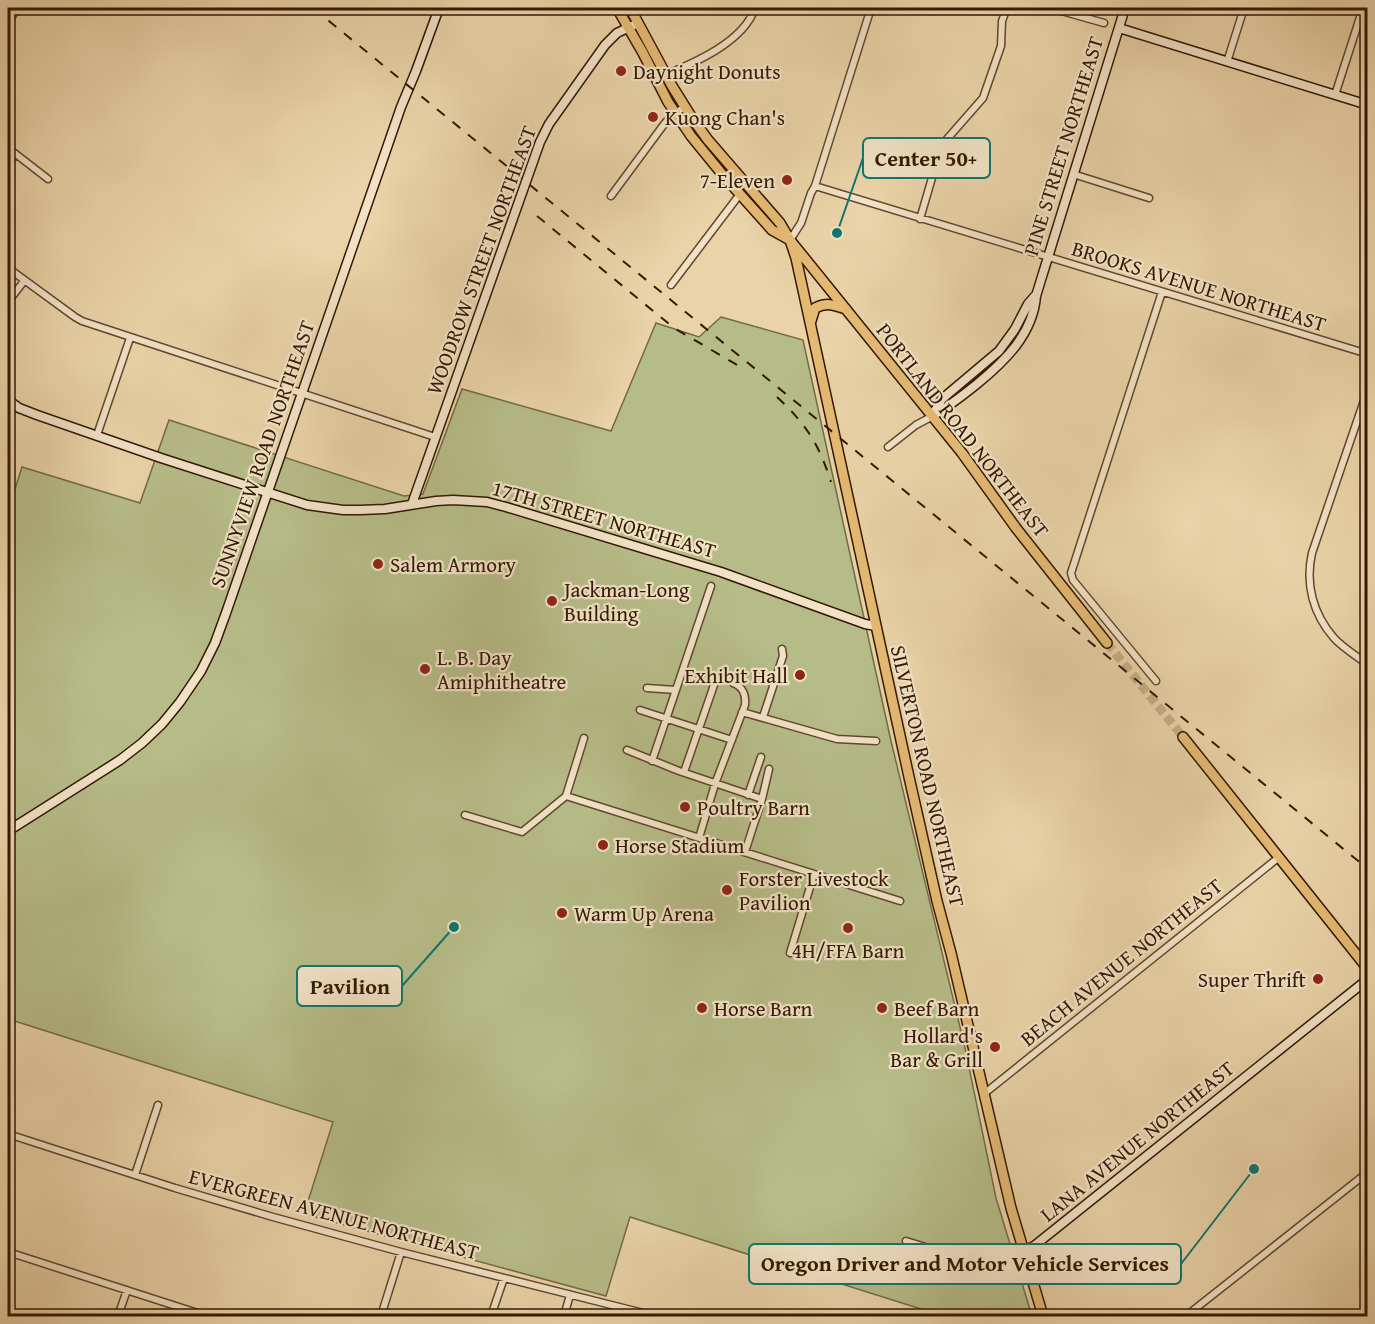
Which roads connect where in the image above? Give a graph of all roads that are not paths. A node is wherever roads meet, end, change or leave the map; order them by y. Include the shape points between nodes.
1 (18, 8) edge
2 (617, 8) edge
3 (630, 8) edge
4 (755, 8) edge
5 (871, 8) edge
6 (1007, 8) edge
7 (1051, 8) edge
8 (1125, 8) edge
9 (1244, 8) edge
10 (1363, 8) edge
11 (436, 10) edge
12 (8, 22) edge
13 (639, 23) junction
14 (1104, 24) dead end
15 (629, 28) junction
16 (1119, 28) junction
17 (1227, 62) junction
18 (666, 75) junction
19 (656, 79) junction
20 (1335, 95) junction
21 (1368, 105) edge
22 (685, 107) junction
23 (675, 113) junction
24 (8, 148) edge
25 (15, 154) junction
26 (8, 164) edge
27 (1073, 174) junction
28 (48, 179) dead end
29 (815, 186) junction
30 (740, 194) junction
31 (611, 196) dead end
32 (1149, 198) dead end
33 (920, 219) junction
34 (790, 240) junction
35 (1047, 257) junction
36 (8, 268) edge
37 (24, 281) junction
38 (671, 285) dead end
39 (1162, 292) junction
40 (8, 302) edge
41 (846, 309) junction
42 (810, 323) junction
43 (130, 338) junction
44 (1368, 354) edge
45 (1368, 389) edge
46 (301, 393) junction
47 (8, 400) edge
48 (931, 417) junction
49 (98, 435) junction
50 (435, 437) junction
51 (888, 447) dead end
52 (267, 492) junction
53 (412, 504) junction
54 (711, 586) dead end
55 (876, 626) junction
56 (1107, 643) tunnel mouth
57 (782, 649) dead end
58 (1368, 665) edge
59 (1156, 681) dead end
60 (733, 683) dead end
61 (714, 685) dead end
62 (647, 688) dead end
63 (676, 690) junction
64 (640, 710) dead end
65 (742, 712) junction
66 (763, 717) junction
67 (666, 718) junction
68 (699, 729) junction
69 (1183, 737) tunnel mouth
70 (584, 738) dead end
71 (732, 740) junction
72 (876, 741) dead end
73 (627, 750) dead end
74 (761, 757) dead end
75 (652, 761) junction
76 (769, 769) dead end
77 (684, 772) junction
78 (716, 784) junction
79 (748, 795) junction
80 (566, 796) junction
81 (762, 799) junction
82 (465, 815) dead end
83 (8, 831) edge
84 (699, 838) junction
85 (745, 852) junction
86 (1278, 858) junction
87 (814, 874) junction
88 (900, 901) dead end
89 (790, 953) dead end
90 (1368, 969) edge
91 (1368, 980) edge
92 (985, 1093) junction
93 (158, 1105) dead end
94 (8, 1134) edge
95 (1368, 1172) edge
96 (135, 1175) junction
97 (906, 1241) dead end
98 (1023, 1251) junction
99 (8, 1252) edge
100 (401, 1252) junction
101 (504, 1278) junction
102 (127, 1290) junction
103 (570, 1295) junction
104 (118, 1317) edge
105 (207, 1317) edge
106 (381, 1317) edge
107 (491, 1317) edge
108 (564, 1317) edge
109 (655, 1317) edge
110 (1043, 1317) edge
111 (1186, 1317) edge

1 - 12 street
2 - 15 main road
3 - 13 main road
4 - 18 street via 747,24 726,44
5 - 29 street
6 - 33 street via 1001,46 987,90 941,147
7 - 14 street
8 - 16 main road, PINE STREET NORTHEAST
9 - 17 street
10 - 20 street
11 - 46 main road, SUNNYVIEW ROAD NORTHEAST
13 - 15 main road, WOODROW STREET NORTHEAST
13 - 18 main road
15 - 19 main road
15 - 50 main road, WOODROW STREET NORTHEAST via 604,45 540,142
16 - 17 main road
16 - 27 main road, PINE STREET NORTHEAST
17 - 20 main road
18 - 19 street
18 - 22 main road
19 - 23 main road
20 - 21 main road
22 - 23 street
22 - 34 main road
23 - 30 main road
23 - 31 street
24 - 25 street
25 - 26 street
25 - 28 street
27 - 32 street
27 - 35 main road, PINE STREET NORTHEAST
29 - 33 street, BROOKS AVENUE NORTHEAST
29 - 34 street
30 - 34 main road via 772,230
30 - 38 street
33 - 35 street, BROOKS AVENUE NORTHEAST
34 - 41 main road, PORTLAND ROAD NORTHEAST
34 - 42 main road, SILVERTON ROAD NORTHEAST
35 - 39 street, BROOKS AVENUE NORTHEAST
35 - 48 main road, PINE STREET NORTHEAST via 1029,324 1008,356 950,406
36 - 37 street
37 - 40 street
37 - 43 street via 75,318
39 - 44 street, BROOKS AVENUE NORTHEAST
39 - 59 street via 1071,573
41 - 42 main road via 820,305 812,313
41 - 48 main road, PORTLAND ROAD NORTHEAST
42 - 55 main road, SILVERTON ROAD NORTHEAST
43 - 46 street
43 - 49 street
45 - 58 street via 1309,565 1310,593 1316,609 1334,638
46 - 50 street
46 - 52 main road, SUNNYVIEW ROAD NORTHEAST
47 - 49 main road, 17TH STREET NORTHEAST via 27,411
48 - 51 street, PINE STREET NORTHEAST
48 - 56 main road, PORTLAND ROAD NORTHEAST
49 - 52 main road, 17TH STREET NORTHEAST
50 - 53 main road, WOODROW STREET NORTHEAST
52 - 53 main road, 17TH STREET NORTHEAST via 307,505 343,510
52 - 83 main road, SUNNYVIEW ROAD NORTHEAST via 215,643 180,702 162,724 120,760
53 - 55 main road, 17TH STREET NORTHEAST via 486,502 721,572
54 - 63 street
55 - 92 main road, SILVERTON ROAD NORTHEAST via 937,901
57 - 66 street
60 - 65 street via 743,691
61 - 68 street
62 - 63 street
63 - 67 street
64 - 67 street
65 - 66 street
65 - 71 street
66 - 72 street via 837,739
67 - 68 street
67 - 75 street
68 - 71 street
68 - 77 street
69 - 86 main road
70 - 80 street
71 - 78 street
73 - 75 street
74 - 79 street
75 - 77 street
76 - 81 street
77 - 78 street
78 - 79 street
78 - 84 street
79 - 81 street
80 - 82 street via 522,832
80 - 84 street
81 - 85 street
84 - 85 street
85 - 87 street
86 - 90 main road
86 - 92 street, BEACH AVENUE NORTHEAST
87 - 88 street
87 - 89 street
91 - 98 main road, LANA AVENUE NORTHEAST
92 - 98 main road, SILVERTON ROAD NORTHEAST
93 - 96 street
94 - 96 street, EVERGREEN AVENUE NORTHEAST
95 - 111 street
96 - 100 street, EVERGREEN AVENUE NORTHEAST
97 - 98 street, LANA AVENUE NORTHEAST via 977,1263
98 - 110 main road, SILVERTON ROAD NORTHEAST
99 - 102 street
100 - 101 street, EVERGREEN AVENUE NORTHEAST
100 - 106 street
101 - 103 street, EVERGREEN AVENUE NORTHEAST
101 - 107 street
102 - 104 street
102 - 105 street
103 - 108 street
103 - 109 street, EVERGREEN AVENUE NORTHEAST

